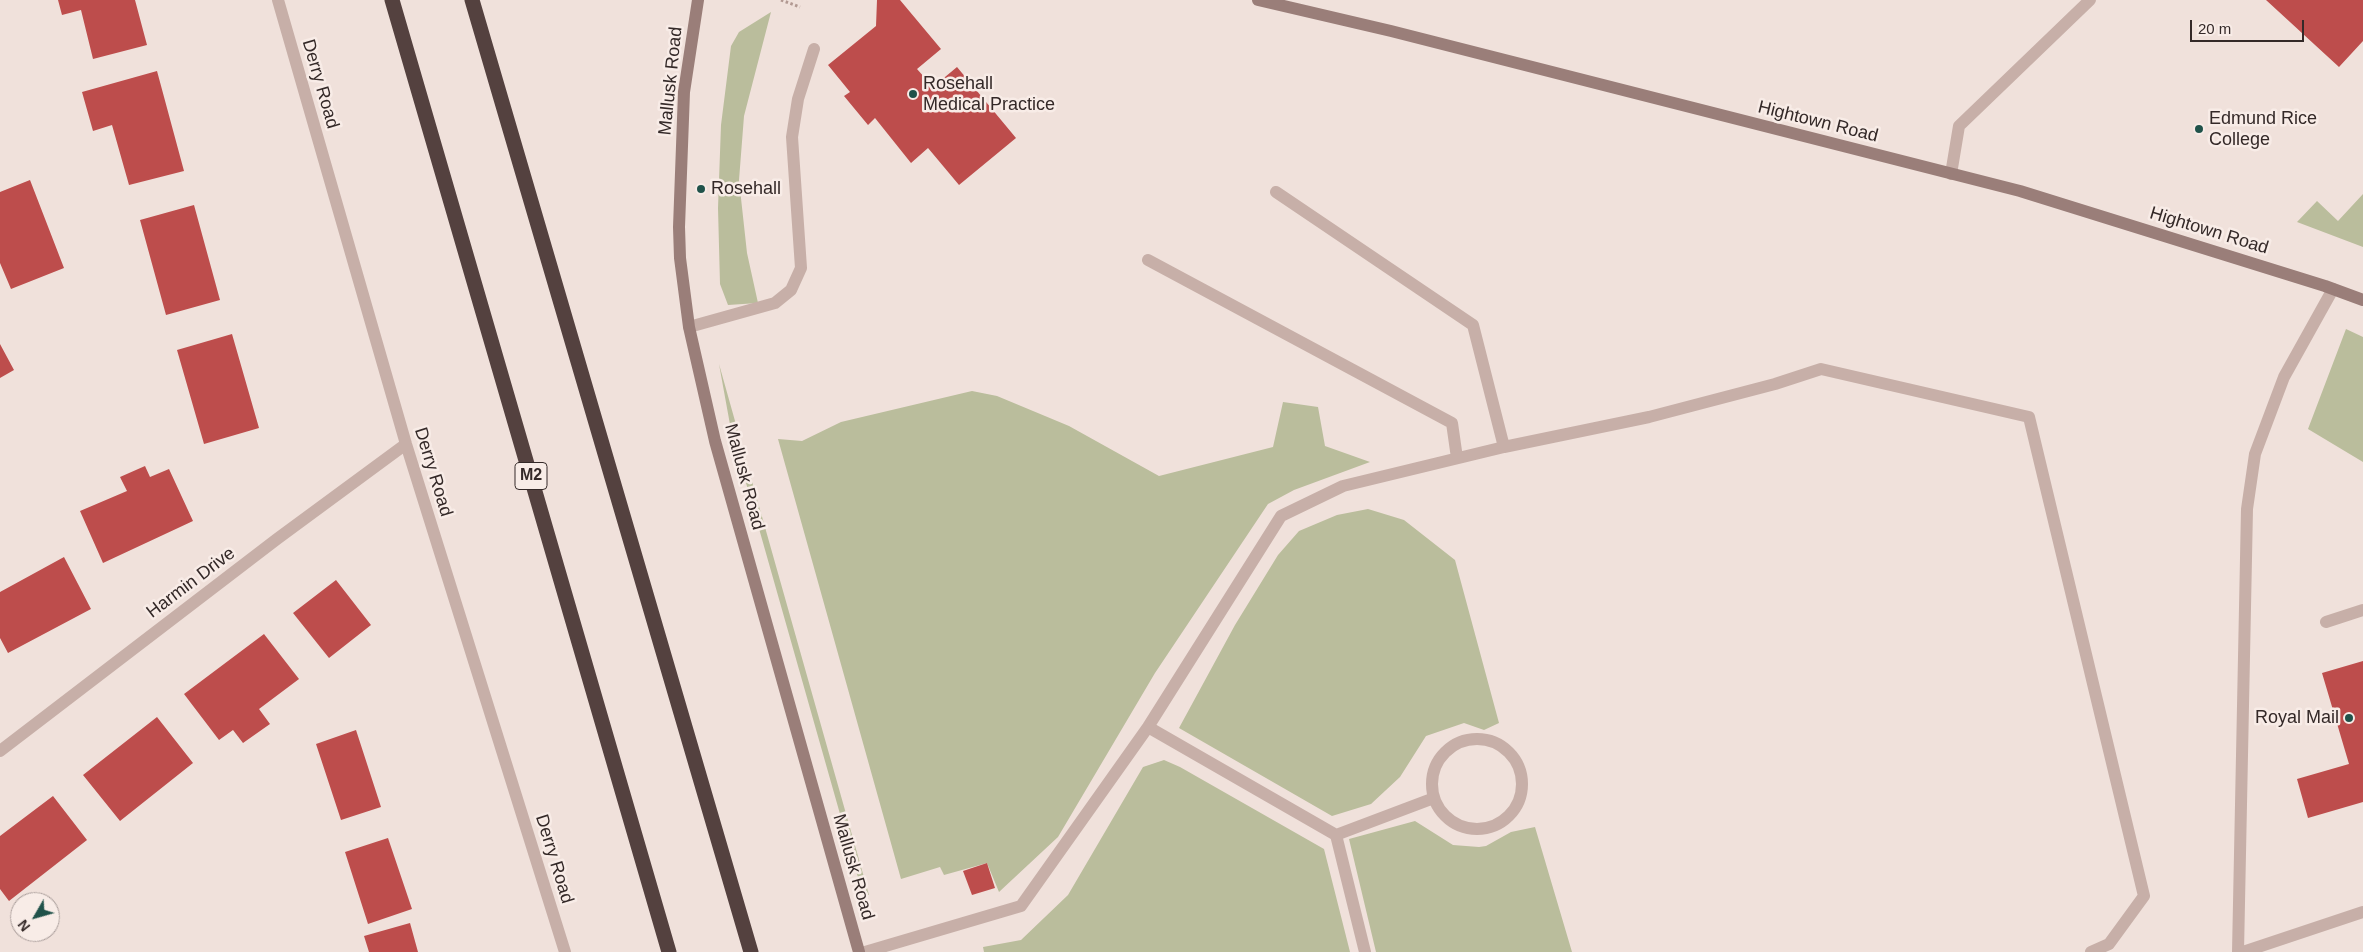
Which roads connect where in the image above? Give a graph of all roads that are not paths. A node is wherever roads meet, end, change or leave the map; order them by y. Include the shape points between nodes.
1 (278, 0) edge
2 (392, 0) edge
3 (472, 0) edge
4 (698, 0) edge
5 (1258, 0) edge
6 (2090, 0) edge
7 (814, 49) dead end
8 (1951, 174) junction
9 (1276, 192) dead end
10 (1148, 260) dead end
11 (2333, 289) junction
12 (2363, 300) edge
13 (689, 327) junction
14 (406, 444) junction
15 (1504, 446) junction
16 (1457, 458) junction
17 (2363, 610) edge
18 (2326, 622) dead end
19 (1148, 726) junction
20 (0, 751) edge
21 (1434, 798) junction
22 (1336, 835) junction
23 (2363, 912) edge
24 (565, 952) edge
25 (669, 952) edge
26 (751, 952) edge
27 (859, 952) edge
28 (865, 952) edge
29 (1365, 952) edge
30 (2091, 952) edge
31 (2238, 952) edge
32 (2244, 952) edge

1 - 14 street, Derry Road
2 - 25 highway, M2
3 - 26 highway
4 - 13 main road, Mallusk Road via 684,92 680,217 680,258
5 - 8 main road, Hightown Road
6 - 8 street via 1959,126
7 - 13 street via 798,98 792,137 801,268 791,290 774,303
8 - 11 main road, Hightown Road via 2020,191
9 - 15 street via 1473,325
10 - 16 street via 1452,423
11 - 12 main road, Hightown Road
11 - 31 street via 2284,377 2255,454 2247,509
13 - 27 main road, Mallusk Road via 715,441
14 - 20 street, Harmin Drive
14 - 24 street, Derry Road
15 - 16 street
15 - 30 street via 1649,417 1821,369 2029,417 2144,896 2109,944
16 - 19 street via 1342,486 1281,516
17 - 18 street
19 - 22 street
19 - 28 street via 1021,906
21 - 21 street via 1434,769 1452,746 1465,740 1480,738 1495,742 1507,750 1522,776 1517,804 1508,816 1481,829 1452,821
21 - 22 street
22 - 29 street
23 - 32 street

